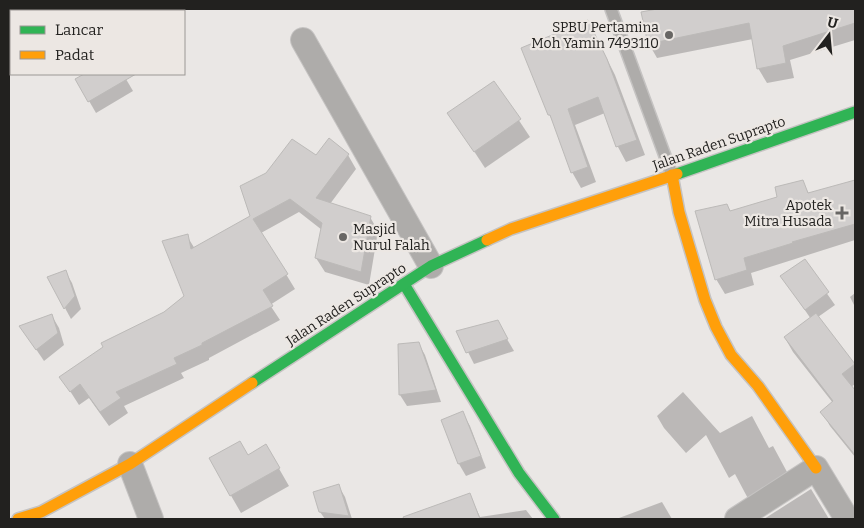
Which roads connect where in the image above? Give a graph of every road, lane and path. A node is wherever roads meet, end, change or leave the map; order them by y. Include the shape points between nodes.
1 (611, 9) edge
2 (303, 40) dead end
3 (855, 112) edge
4 (672, 175) junction
5 (431, 266) junction
6 (404, 284) junction
7 (130, 464) junction
8 (816, 468) junction
9 (42, 516) edge
10 (18, 519) edge
11 (151, 519) edge
12 (554, 519) edge
13 (737, 519) edge
14 (847, 519) edge

1 - 4 lane
2 - 5 street
3 - 4 main road, Jalan Raden Suprapto
4 - 5 main road, Jalan Raden Suprapto via 511,229
4 - 8 main road via 679,212 716,327 732,355
5 - 6 main road, Jalan Raden Suprapto
6 - 7 main road, Jalan Raden Suprapto
6 - 12 main road via 519,472
7 - 9 main road, Jalan Raden Suprapto
7 - 11 street
8 - 13 street
8 - 14 street
9 - 10 main road, Jalan Raden Suprapto

